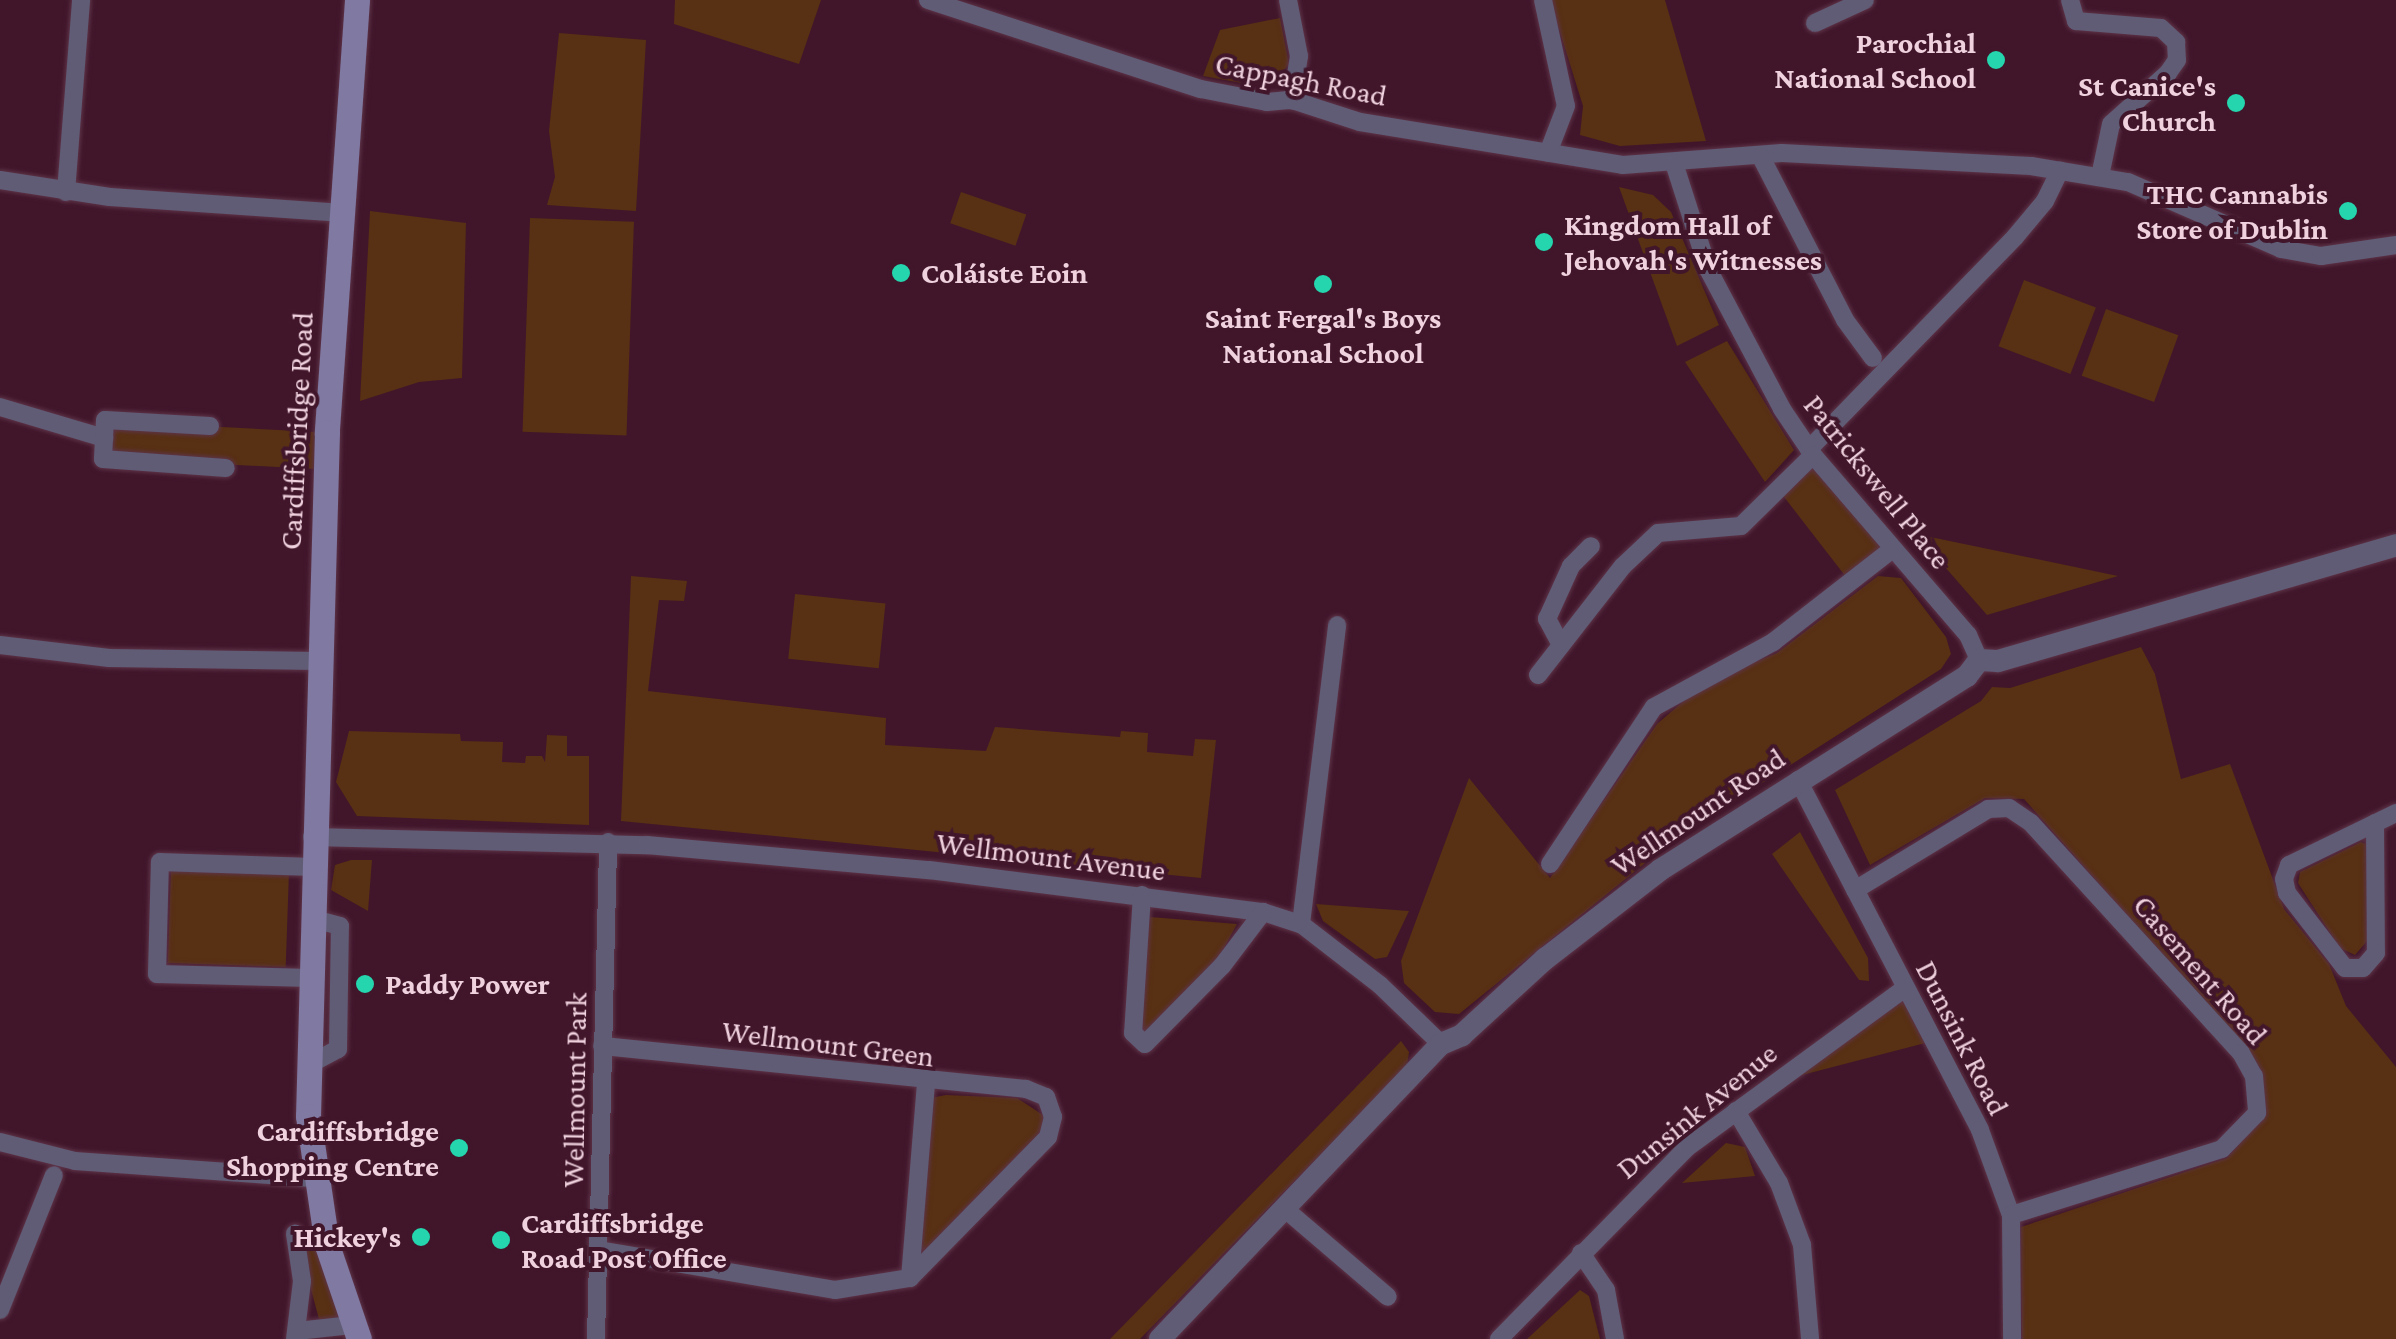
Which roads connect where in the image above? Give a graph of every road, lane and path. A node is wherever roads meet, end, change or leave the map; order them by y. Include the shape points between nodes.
1 (81, 0) edge
2 (357, 0) edge
3 (928, 0) edge
4 (1288, 0) edge
5 (1544, 0) edge
6 (1865, 0) edge
7 (2070, 0) edge
8 (1815, 23) dead end
9 (1292, 100) junction
10 (1548, 152) junction
11 (1761, 156) junction
12 (1675, 166) junction
13 (2060, 170) junction
14 (2100, 176) junction
15 (0, 180) edge
16 (66, 192) junction
17 (342, 213) junction
18 (2396, 245) edge
19 (1873, 358) dead end
20 (0, 407) edge
21 (210, 426) dead end
22 (104, 438) junction
23 (1811, 452) junction
24 (226, 468) dead end
25 (2396, 544) edge
26 (1591, 546) dead end
27 (1891, 550) junction
28 (1337, 625) dead end
29 (0, 645) edge
30 (1561, 645) junction
31 (1979, 660) junction
32 (318, 661) junction
33 (1538, 675) dead end
34 (1798, 780) junction
35 (2396, 813) edge
36 (2375, 823) junction
37 (312, 837) junction
38 (608, 842) junction
39 (1550, 864) dead end
40 (312, 867) junction
41 (1855, 890) junction
42 (1142, 895) junction
43 (1263, 912) junction
44 (311, 918) junction
45 (1302, 924) junction
46 (311, 978) junction
47 (1905, 988) junction
48 (1441, 1044) junction
49 (602, 1046) junction
50 (308, 1065) junction
51 (926, 1084) junction
52 (1736, 1111) junction
53 (0, 1142) edge
54 (54, 1175) dead end
55 (314, 1178) junction
56 (1285, 1209) junction
57 (2011, 1215) junction
58 (296, 1234) dead end
59 (599, 1250) junction
60 (1581, 1253) junction
61 (910, 1278) junction
62 (1388, 1297) dead end
63 (0, 1310) edge
64 (356, 1332) edge
65 (296, 1335) edge
66 (596, 1339) edge
67 (1160, 1339) edge
68 (1499, 1339) edge
69 (1615, 1339) edge
70 (1810, 1339) edge
71 (2012, 1339) edge

1 - 16 street
2 - 17 main road, Cardiffsbridge Road
3 - 9 street, Cappagh Road via 1201,88 1267,102
4 - 9 street via 1299,56
5 - 10 street via 1566,106
6 - 8 street
7 - 14 street via 2076,22 2161,28 2176,42 2177,60 2168,73 2112,124
9 - 10 street, Cappagh Road via 1360,122
10 - 12 street, Cappagh Road
11 - 12 street, Cappagh Road
11 - 13 street, Cappagh Road via 1838,154
11 - 19 street via 1845,320
12 - 23 street, Patrickswell Place via 1708,269
13 - 14 street, Cappagh Road
13 - 23 street via 2046,201
14 - 18 street, Cappagh Road via 2185,205 2235,232 2320,256
15 - 16 street
16 - 17 street
17 - 32 main road, Cardiffsbridge Road
20 - 22 street
21 - 22 street via 105,420
22 - 24 street via 102,459
23 - 27 street, Patrickswell Place
23 - 30 street via 1741,526 1658,533
25 - 31 street via 1998,661
26 - 30 street via 1571,566 1547,619
27 - 31 street, Patrickswell Place via 1968,635
27 - 39 street via 1773,642 1654,708
28 - 45 street
29 - 32 street via 109,658
30 - 33 street
31 - 34 street, Wellmount Road via 1967,676
32 - 37 main road, Cardiffsbridge Road
34 - 41 street, Dunsink Road
34 - 48 street, Wellmount Road via 1660,870 1545,959 1462,1035
35 - 36 street
36 - 36 street via 2289,865 2284,879 2288,894 2345,968 2363,968 2376,952
37 - 38 street, Wellmount Avenue
37 - 40 main road, Cardiffsbridge Road
38 - 42 street, Wellmount Avenue
38 - 49 street, Wellmount Park
40 - 44 main road, Cardiffsbridge Road
40 - 46 street via 160,862 157,974
41 - 47 street, Dunsink Road
41 - 57 street, Casement Road via 1988,809 2009,808 2044,837 2241,1053 2254,1076 2257,1113 2222,1149
42 - 43 street, Wellmount Avenue
42 - 43 street via 1132,1034 1145,1044 1222,966
43 - 45 street, Wellmount Avenue
44 - 46 main road, Cardiffsbridge Road
44 - 50 street via 340,926 338,1049
45 - 48 street, Wellmount Avenue
46 - 50 main road, Cardiffsbridge Road
47 - 52 street, Dunsink Avenue
47 - 57 street, Dunsink Road via 1980,1130
48 - 56 street, Wellmount Road
49 - 51 street, Wellmount Green
49 - 59 street, Wellmount Park
50 - 55 main road, Cardiffsbridge Road
51 - 61 street
51 - 61 street, Wellmount Green via 1026,1090 1046,1098 1053,1117 1048,1137
52 - 60 street, Dunsink Avenue via 1688,1147
52 - 70 street via 1761,1146 1798,1232
53 - 55 street via 75,1162
54 - 63 street
55 - 64 main road, Cardiffsbridge Road
56 - 62 street
56 - 67 street, Wellmount Road
57 - 71 street, Dunsink Road
58 - 65 street via 302,1281
59 - 61 street via 835,1290
59 - 66 street, Wellmount Park
60 - 68 street, Dunsink Avenue
60 - 69 street via 1606,1290
64 - 65 street

